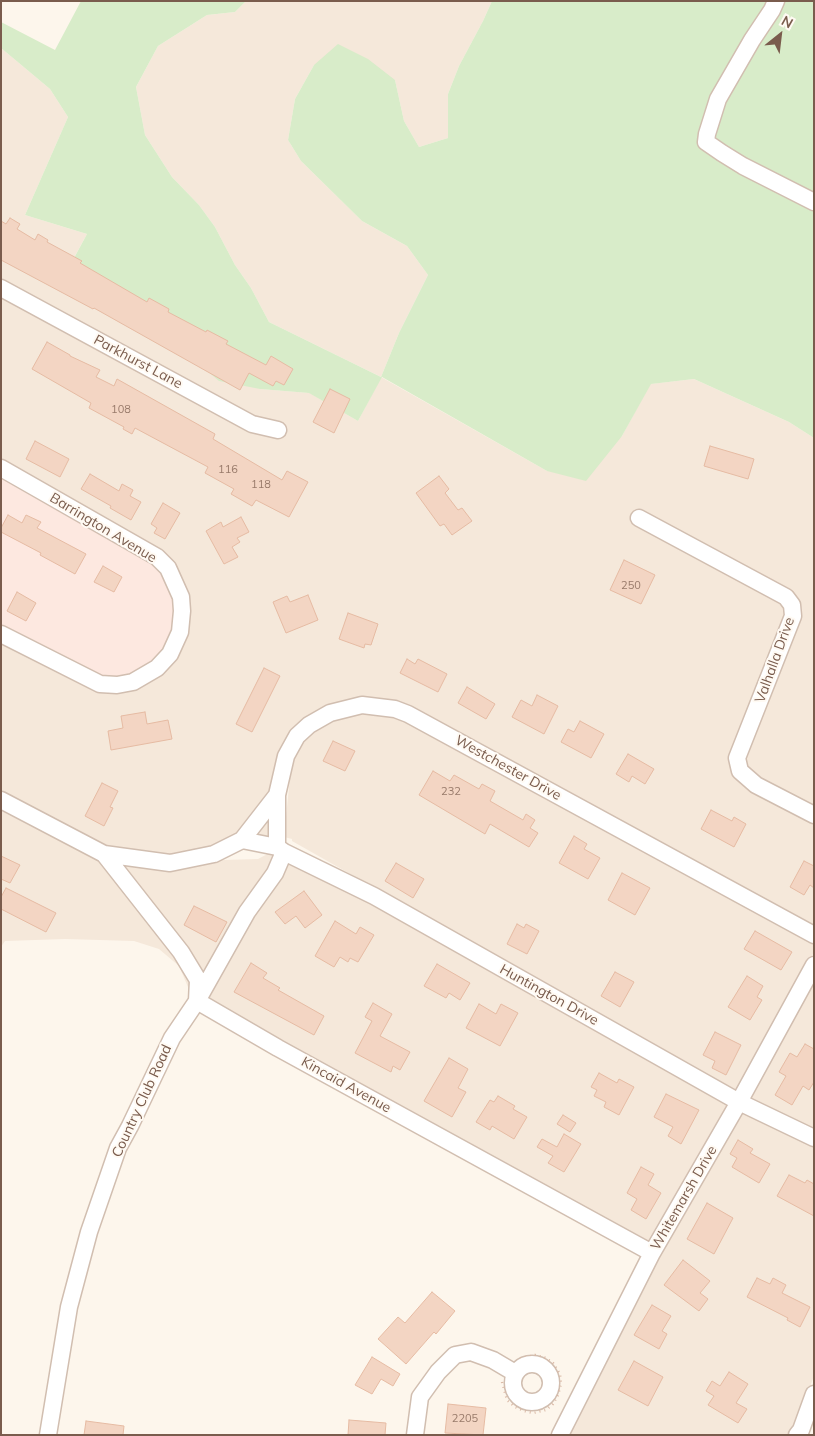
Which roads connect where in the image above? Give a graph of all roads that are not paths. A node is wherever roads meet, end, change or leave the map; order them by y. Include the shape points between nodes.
1 (776, 1) edge
2 (814, 202) edge
3 (1, 288) edge
4 (278, 430) dead end
5 (1, 468) edge
6 (639, 518) dead end
7 (1, 634) edge
8 (277, 795) junction
9 (1, 800) edge
10 (814, 815) edge
11 (242, 840) junction
12 (280, 849) junction
13 (104, 854) junction
14 (814, 935) edge
15 (814, 965) edge
16 (196, 1001) junction
17 (739, 1102) junction
18 (814, 1138) edge
19 (652, 1253) junction
20 (511, 1371) road end
21 (814, 1394) edge
22 (48, 1435) edge
23 (415, 1435) edge
24 (560, 1435) edge
25 (798, 1435) edge

1 - 2 street via 718,99 706,142 743,166
3 - 4 street, Parkhurst Lane via 252,424
5 - 7 street, Barrington Avenue via 157,557 168,568 181,597 182,611 180,632 170,654 157,668 133,682 117,685 100,684
6 - 10 street, Valhalla Drive via 786,597 792,605 793,616 737,758 740,771 756,785
8 - 11 street
8 - 12 street, Westchester Drive
8 - 14 street, Westchester Drive via 286,756 297,736 309,725 330,713 362,706 396,709
9 - 13 street
11 - 12 street, Huntington Drive
11 - 13 street via 214,854 170,863
12 - 16 street, Country Club Road via 275,873 247,912
12 - 17 street, Huntington Drive via 374,896
13 - 16 street via 181,952 198,980
15 - 17 street, Whitemarsh Drive
16 - 19 street, Kincaid Avenue
16 - 22 street, Country Club Road via 172,1038 118,1148 89,1232 69,1307
17 - 18 street, Huntington Drive
17 - 19 street, Whitemarsh Drive
19 - 24 street, Whitemarsh Drive
20 - 23 street via 471,1352 455,1355 420,1397
21 - 25 street

